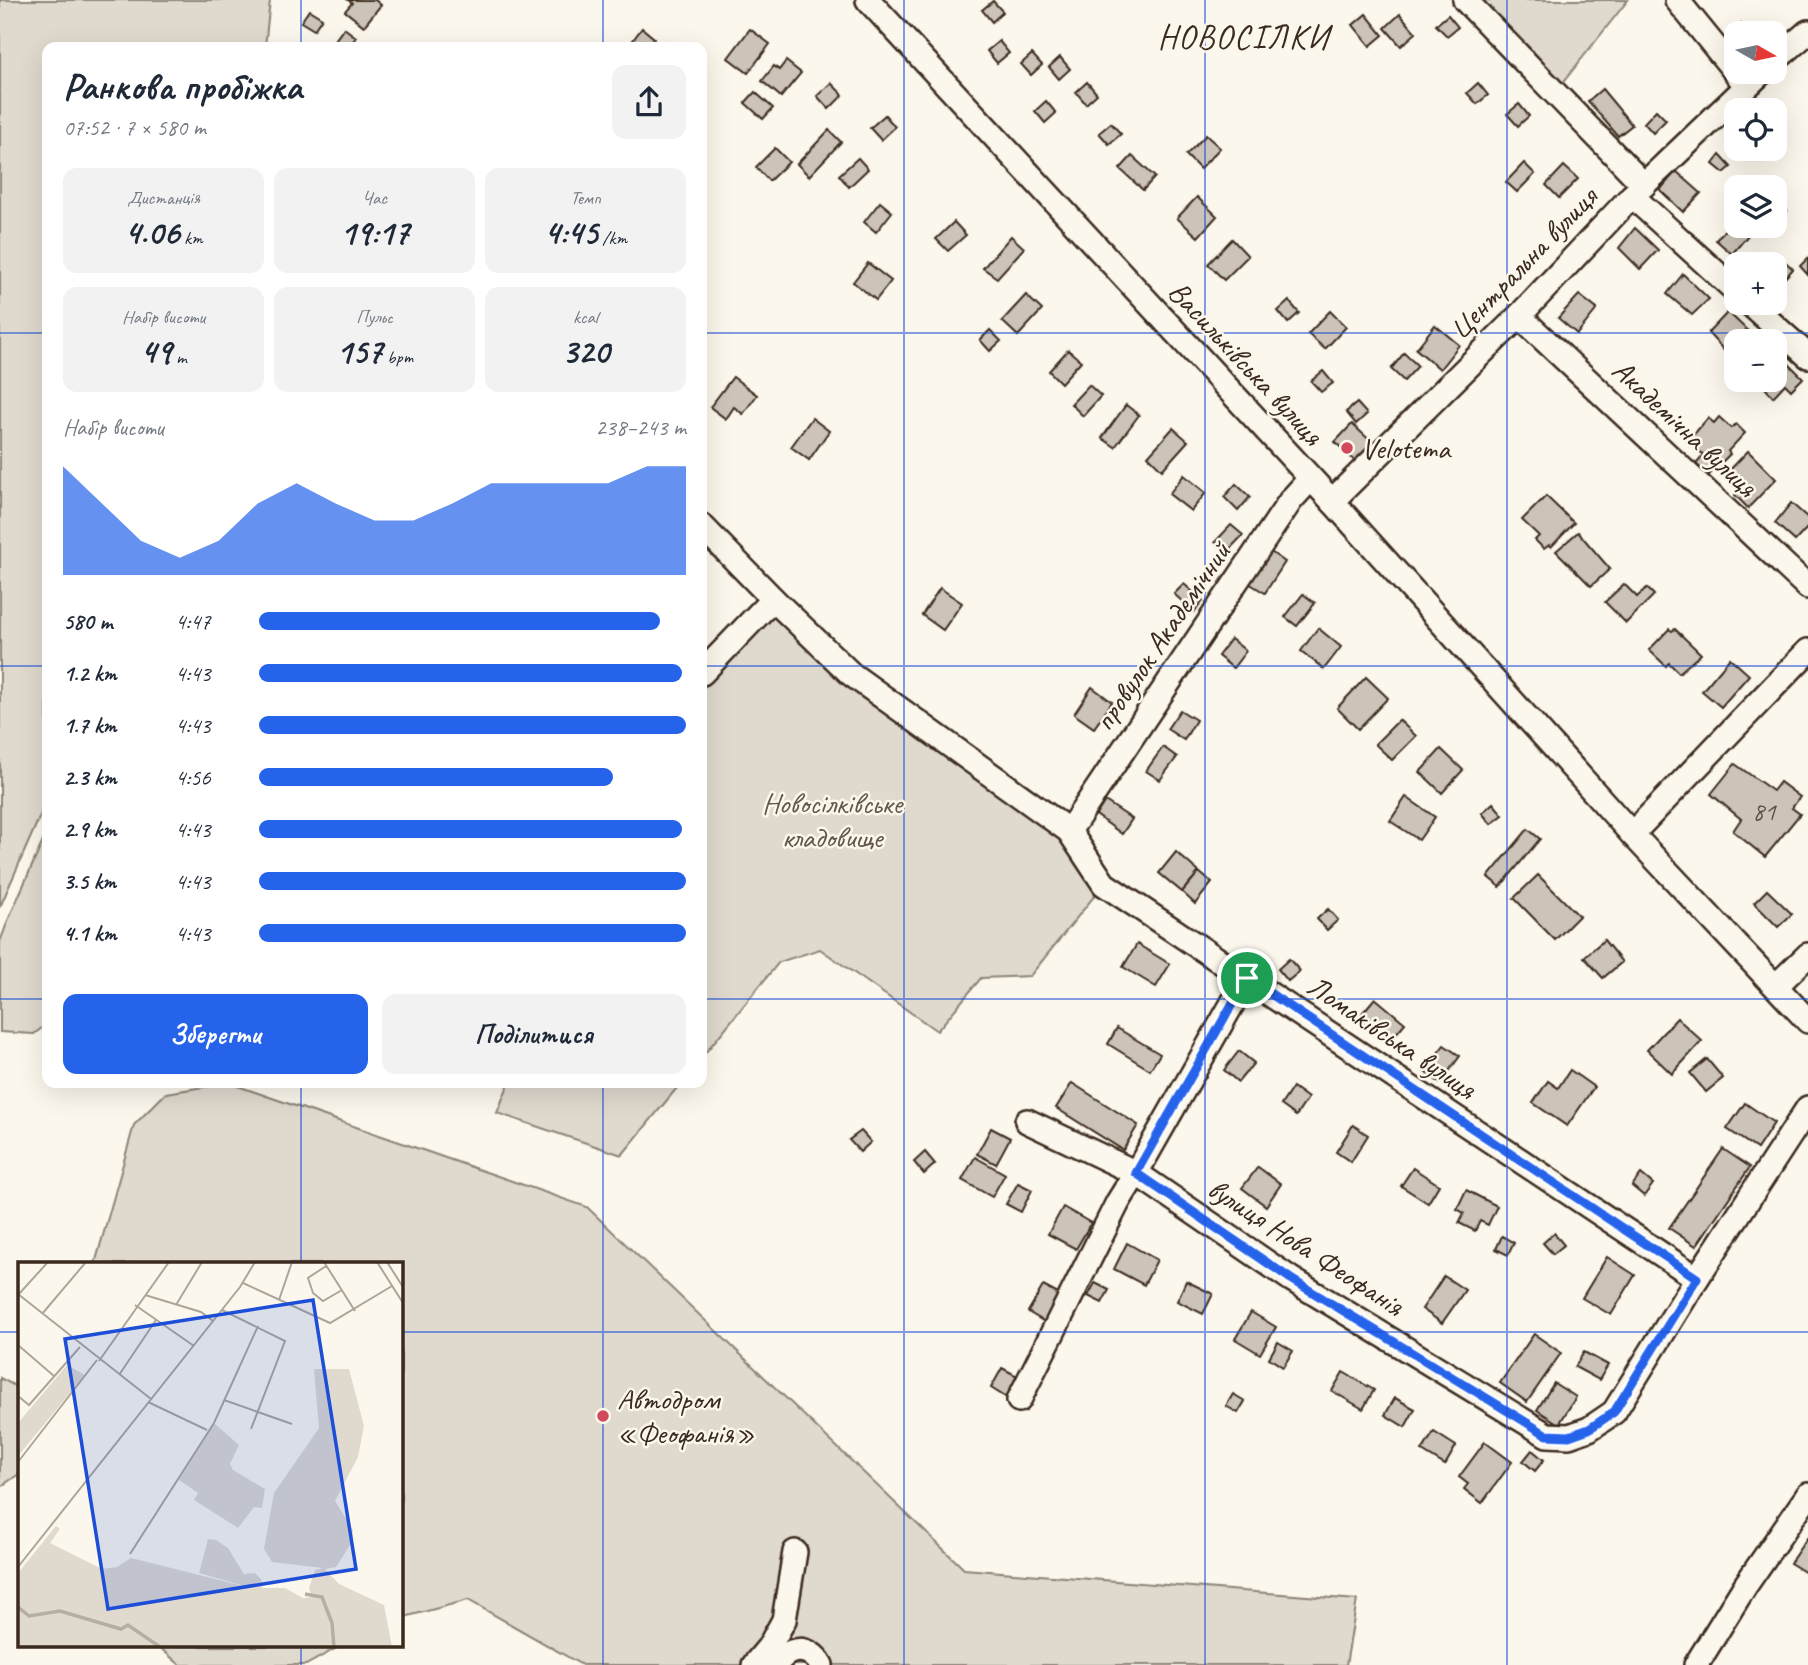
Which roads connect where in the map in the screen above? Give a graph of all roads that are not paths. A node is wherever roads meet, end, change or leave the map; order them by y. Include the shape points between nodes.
1 (868, 0) edge
2 (1465, 0) edge
3 (1677, 0) edge
4 (1808, 32) edge
5 (1724, 48) edge
6 (1787, 50) edge
7 (1748, 84) edge
8 (1638, 191) junction
9 (1724, 279) edge
10 (1762, 315) edge
11 (1518, 316) junction
12 (1808, 356) edge
13 (1310, 479) junction
14 (1332, 501) junction
15 (707, 531) edge
16 (1808, 587) edge
17 (773, 599) junction
18 (1808, 651) edge
19 (707, 668) edge
20 (1069, 831) junction
21 (1632, 834) junction
22 (1808, 955) edge
23 (1247, 978) junction
24 (1776, 986) junction
25 (1808, 1021) edge
26 (1808, 1108) edge
27 (1027, 1121) dead end
28 (1136, 1173) junction
29 (1697, 1278) junction
30 (1019, 1400) dead end
31 (1808, 1495) edge
32 (795, 1552) dead end
33 (776, 1656) edge
34 (754, 1665) edge
35 (821, 1665) edge
36 (1696, 1665) edge

1 - 13 street, Васильківська вулиця
2 - 8 street
3 - 5 street
4 - 6 street
7 - 8 street, Центральна вулиця
8 - 9 street
8 - 11 street, Центральна вулиця
10 - 12 street
11 - 14 street, Центральна вулиця
11 - 16 street, Академічна вулиця
13 - 14 street, Васильківська вулиця
13 - 20 street, провулок Академічний via 1291,500
14 - 21 street, Васильківська вулиця
15 - 17 street
17 - 19 street
17 - 20 street via 851,674
18 - 21 street
20 - 23 street, Ломаківська вулиця via 1104,884
21 - 24 street, Васильківська вулиця
22 - 24 street
23 - 28 street
23 - 29 street, Ломаківська вулиця
24 - 25 street, Васильківська вулиця
26 - 29 street
27 - 28 street, вулиця Нова Феофанія
28 - 29 street, вулиця Нова Феофанія via 1291,1279 1547,1435 1569,1436 1614,1412
28 - 30 street
31 - 36 street
32 - 33 street
33 - 34 street
33 - 35 street via 793,1650 808,1652

